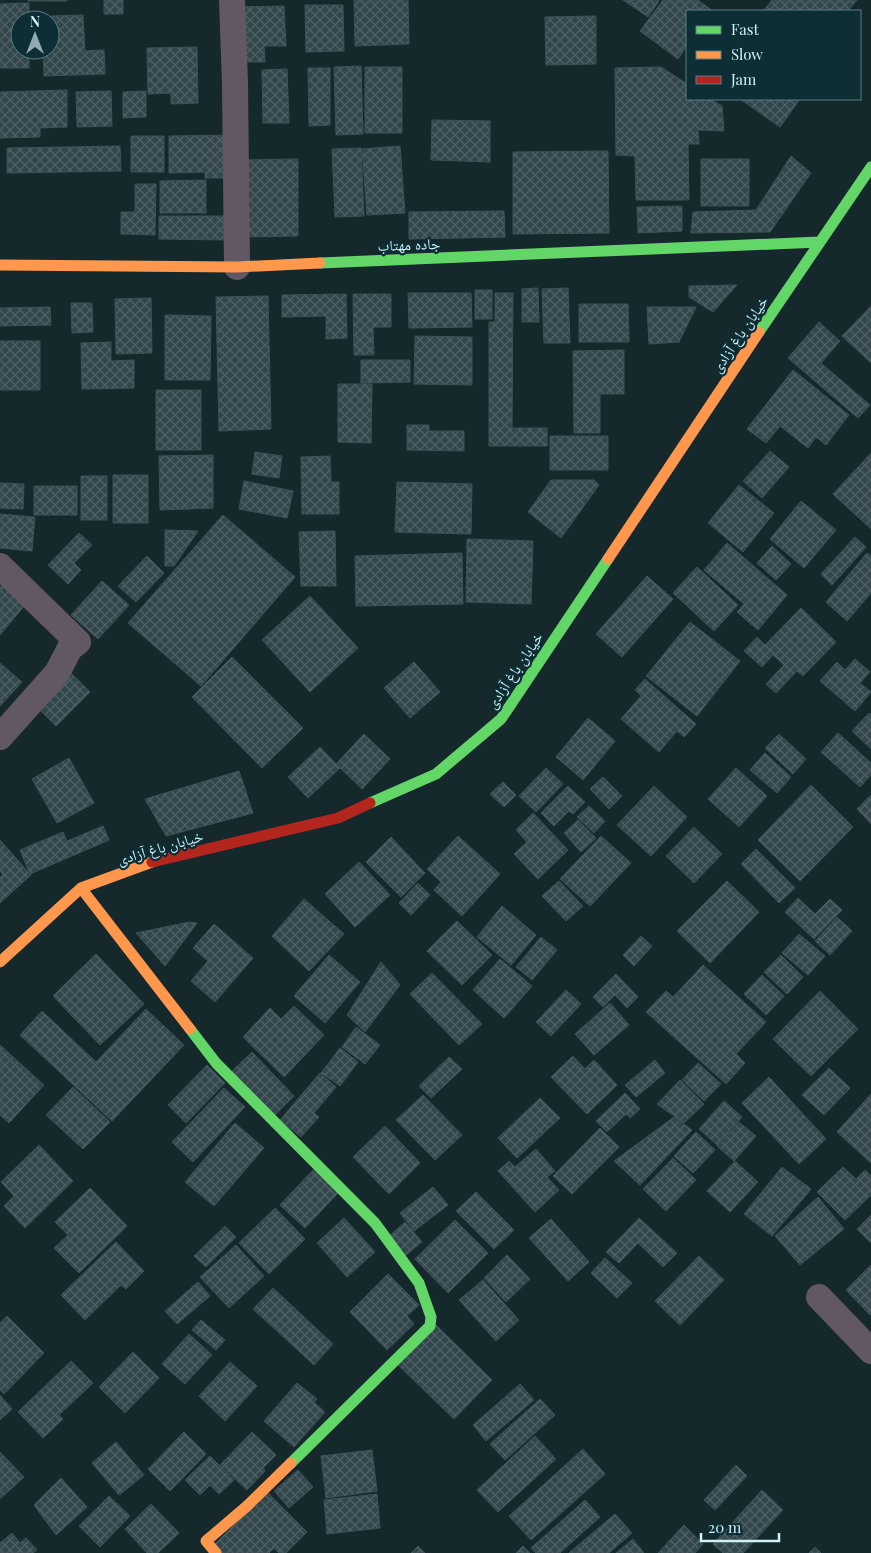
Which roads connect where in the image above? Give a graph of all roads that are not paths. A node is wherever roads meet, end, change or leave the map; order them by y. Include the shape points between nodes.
1 (232, 0) edge
2 (871, 167) edge
3 (819, 242) junction
4 (0, 264) edge
5 (236, 267) junction
6 (0, 566) edge
7 (0, 737) edge
8 (81, 888) junction
9 (0, 962) edge
10 (819, 1297) dead end
11 (871, 1352) edge
12 (216, 1553) edge

1 - 5 street
2 - 3 street, خیابان باغ آزادی
3 - 5 street, جاده مهتاب
3 - 8 street, خیابان باغ آزادی via 501,719 436,774 338,818 148,863
4 - 5 street, جاده مهتاب
6 - 7 street via 78,642 70,648 57,673
8 - 9 street, خیابان باغ آزادی
8 - 12 street via 216,1063 375,1223 419,1283 431,1317 430,1326 247,1506 206,1541
10 - 11 street

